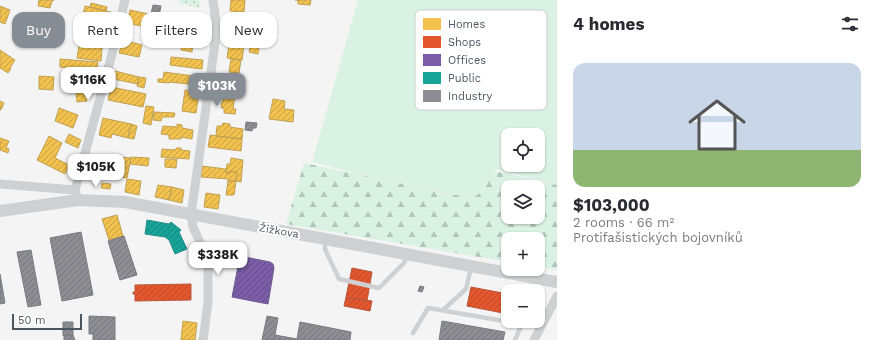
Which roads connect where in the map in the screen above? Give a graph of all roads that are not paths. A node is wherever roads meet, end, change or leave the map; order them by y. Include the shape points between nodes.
1 (125, 0) edge
2 (213, 0) edge
3 (0, 184) edge
4 (76, 195) junction
5 (0, 211) edge
6 (191, 215) junction
7 (325, 239) junction
8 (407, 254) junction
9 (471, 266) junction
10 (557, 282) edge
11 (557, 296) edge
12 (443, 310) junction
13 (413, 333) dead end
14 (203, 340) edge
15 (515, 340) edge
16 (534, 340) edge

1 - 4 street
2 - 6 street via 216,43
3 - 4 street
4 - 5 street, Žižkova
4 - 6 street, Žižkova via 90,200 125,202
6 - 7 street, Žižkova
6 - 14 street via 208,263 208,302
7 - 8 street, Žižkova
7 - 8 lane via 324,249 339,279 379,288 404,263
8 - 9 street, Žižkova
9 - 10 street, Žižkova
9 - 12 lane via 466,289
11 - 16 street
12 - 13 lane via 428,308
12 - 15 lane via 522,324

